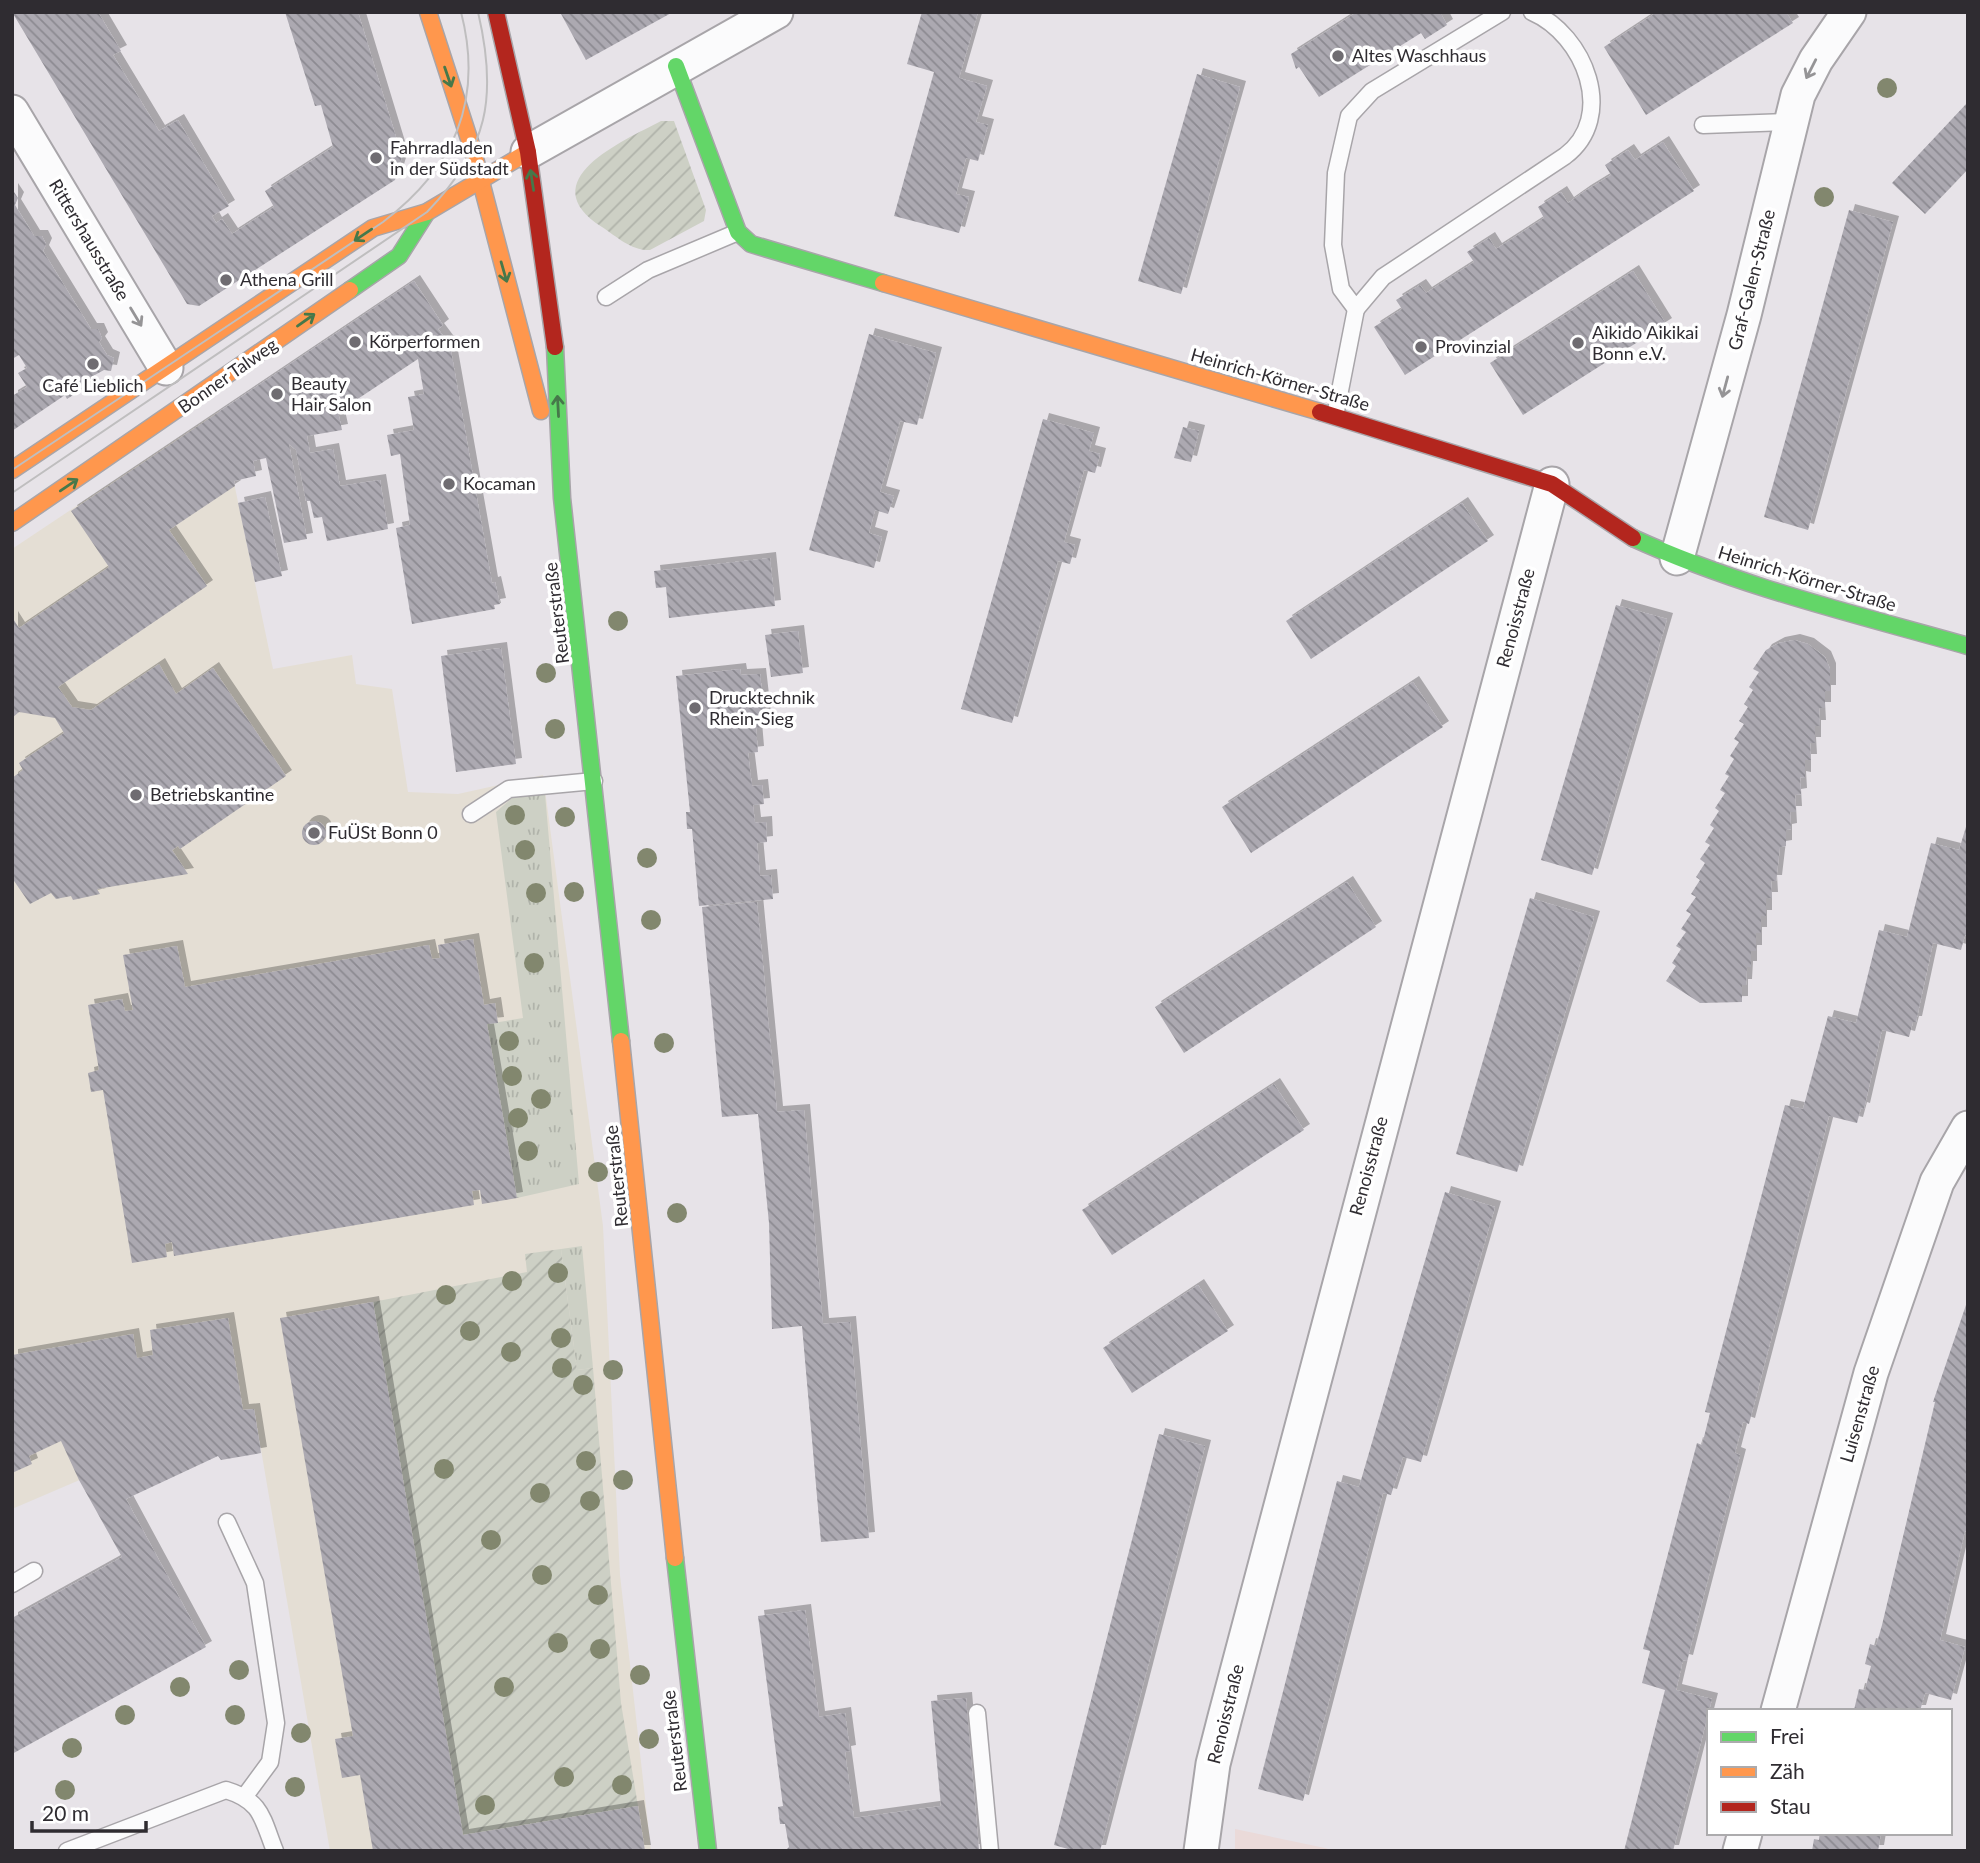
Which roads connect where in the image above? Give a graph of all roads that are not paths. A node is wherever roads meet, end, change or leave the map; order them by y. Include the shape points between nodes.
1 (428, 12) edge
2 (496, 12) edge
3 (776, 12) edge
4 (1502, 12) edge
5 (1532, 12) edge
6 (1849, 12) edge
7 (676, 66) junction
8 (12, 112) edge
9 (1790, 121) junction
10 (1703, 125) dead end
11 (528, 152) junction
12 (482, 181) junction
13 (427, 212) junction
14 (738, 232) junction
15 (606, 297) dead end
16 (1356, 309) junction
17 (166, 368) junction
18 (1335, 416) junction
19 (12, 470) edge
20 (1552, 484) junction
21 (562, 498) junction
22 (12, 523) edge
23 (1677, 558) junction
24 (1968, 646) edge
25 (595, 781) junction
26 (471, 814) dead end
27 (1968, 1128) edge
28 (227, 1522) dead end
29 (34, 1572) dead end
30 (12, 1584) edge
31 (1779, 1709) edge
32 (977, 1713) dead end
33 (245, 1796) junction
34 (67, 1851) edge
35 (275, 1851) edge
36 (708, 1851) edge
37 (989, 1851) edge
38 (1201, 1851) edge

1 -> 12 street, Reuterstraße
2 - 11 street, Reuterstraße
3 - 7 street, Bonner Talweg
4 - 16 lane via 1372,92 1349,116 1336,173 1333,245 1341,289
5 - 16 lane via 1555,24 1577,56 1594,94 1588,132 1565,156 1383,277
6 -> 9 street, Graf-Galen-Straße via 1816,60
7 - 11 street, Bonner Talweg
7 - 14 street
8 -> 17 street, Rittershausstraße
9 - 10 lane
9 -> 23 street, Graf-Galen-Straße via 1744,315
11 - 12 street, Bonner Talweg
21 -> 11 street, Reuterstraße via 554,326
12 - 13 street, Bonner Talweg
12 -> 21 street, Reuterstraße
13 -> 17 street, Bonner Talweg via 373,228
22 -> 13 street, Bonner Talweg via 399,256
14 - 15 lane via 648,270
14 - 18 street, Heinrich-Körner-Straße via 762,248
16 - 18 lane
17 - 19 street, Bonner Talweg
18 - 20 street, Heinrich-Körner-Straße
20 - 23 street, Heinrich-Körner-Straße via 1633,538
20 - 38 street, Renoisstraße via 1222,1728
21 - 25 street, Reuterstraße
23 - 24 street, Heinrich-Körner-Straße via 1760,587
25 - 26 lane via 509,789
25 - 36 street, Reuterstraße via 665,1481
27 - 31 street, Luisenstraße via 1937,1182 1871,1373
28 - 33 lane via 255,1583 276,1723 270,1762
29 - 30 lane
32 - 37 lane
33 - 34 lane via 226,1790 206,1796
33 - 35 lane via 259,1809

